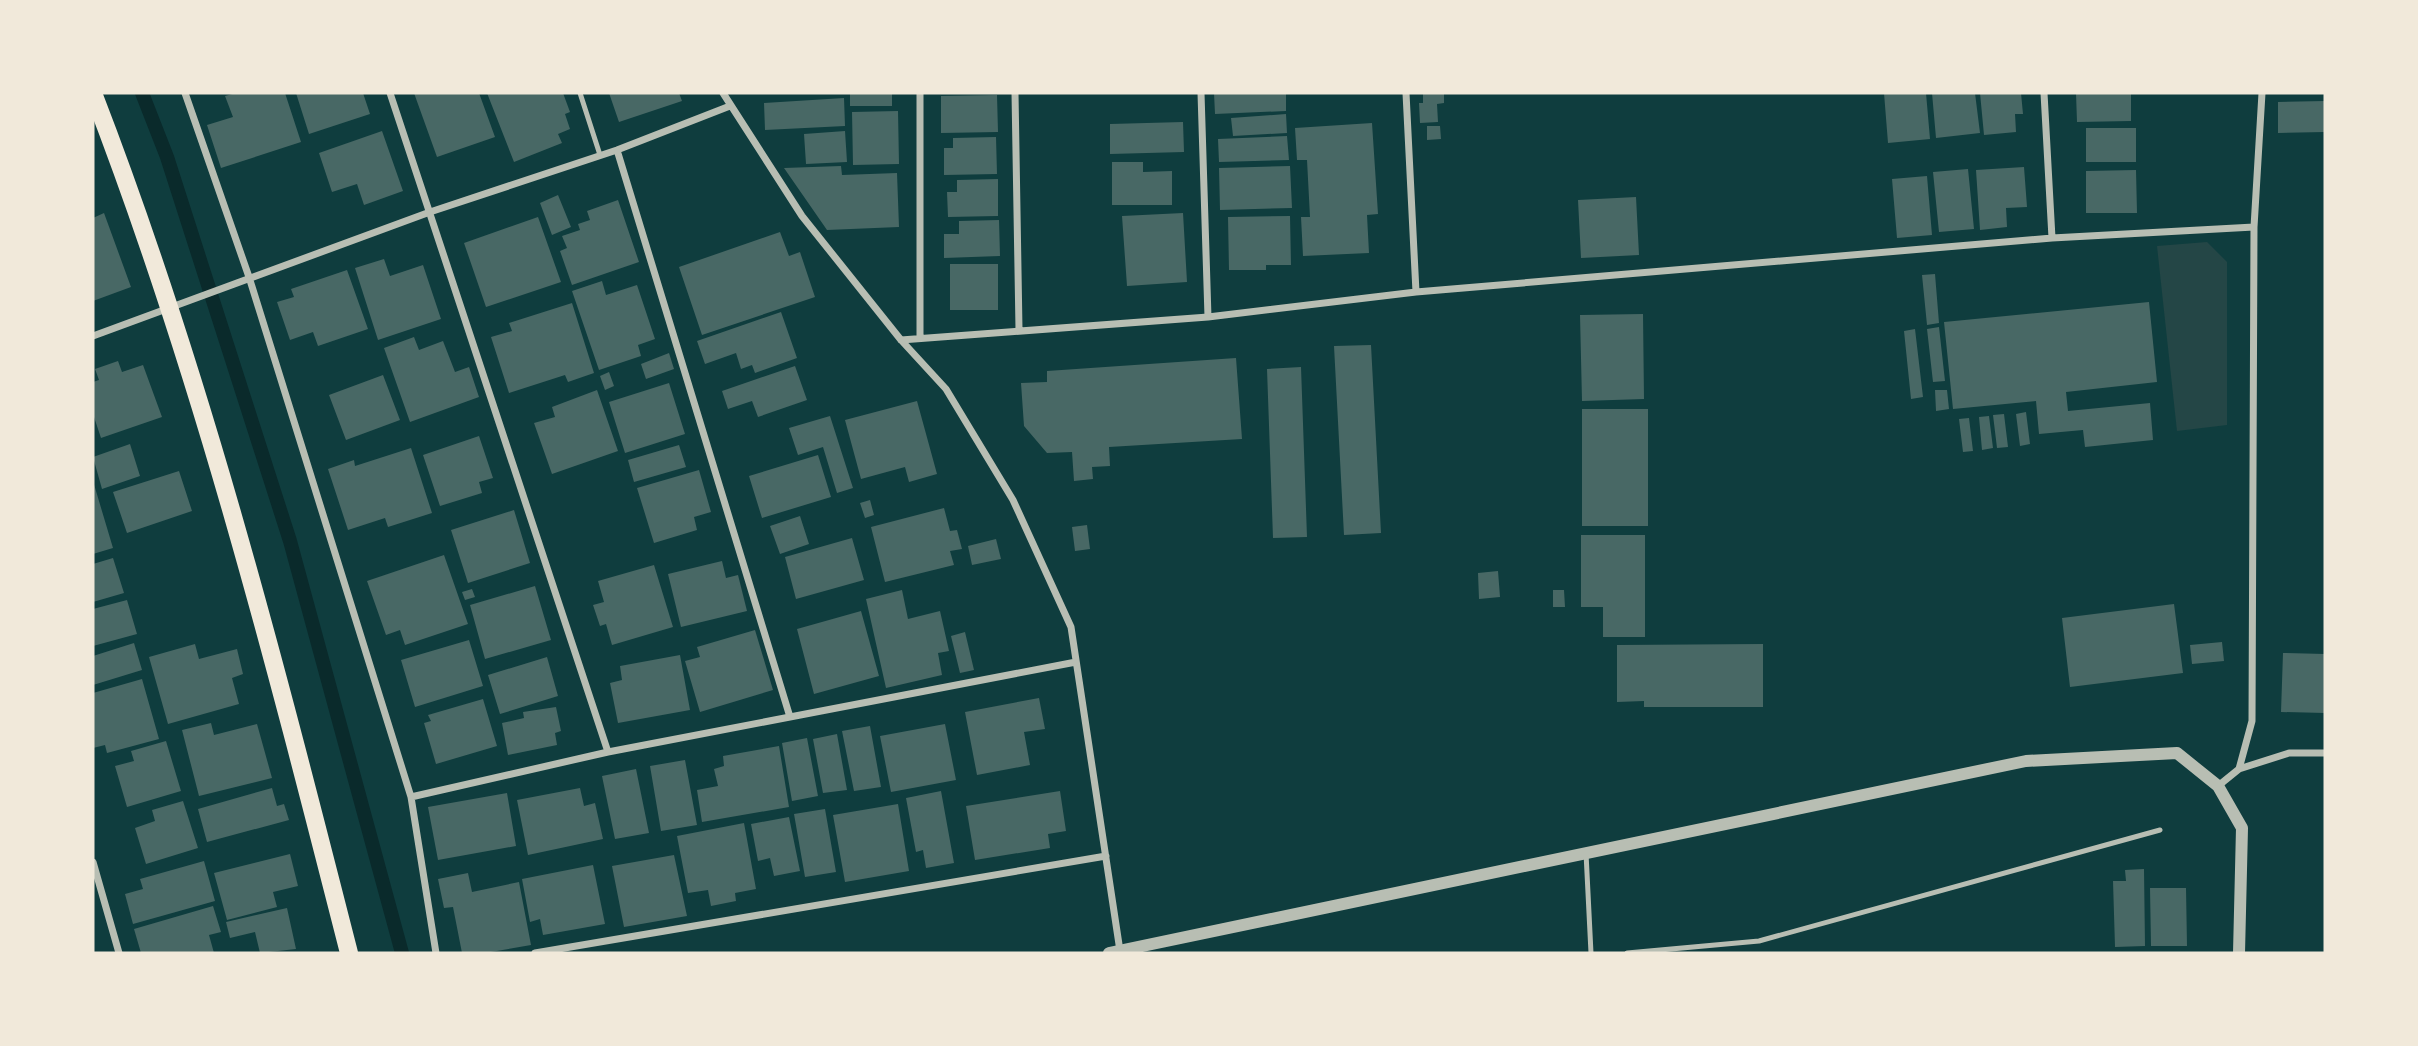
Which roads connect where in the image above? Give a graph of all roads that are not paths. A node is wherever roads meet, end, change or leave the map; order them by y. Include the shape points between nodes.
1 (93, 93) edge
2 (185, 93) edge
3 (390, 93) edge
4 (580, 93) edge
5 (723, 93) edge
6 (919, 93) edge
7 (1015, 93) edge
8 (1201, 93) edge
9 (1405, 93) edge
10 (2044, 93) edge
11 (2262, 93) edge
12 (730, 106) junction
13 (617, 150) junction
14 (600, 155) junction
15 (430, 212) junction
16 (2254, 227) junction
17 (2052, 237) junction
18 (249, 277) junction
19 (1416, 292) junction
20 (177, 306) junction
21 (1208, 317) junction
22 (1019, 329) junction
23 (93, 336) edge
24 (919, 338) junction
25 (901, 340) junction
26 (1076, 662) junction
27 (790, 717) junction
28 (608, 752) junction
29 (2325, 754) edge
30 (2239, 769) junction
31 (2218, 786) junction
32 (411, 797) junction
33 (2160, 830) dead end
34 (1586, 853) junction
35 (1105, 856) junction
36 (93, 862) edge
37 (119, 953) edge
38 (349, 953) edge
39 (436, 953) edge
40 (535, 953) edge
41 (1116, 953) edge
42 (1591, 953) edge
43 (1627, 953) edge
44 (2239, 953) edge

1 - 20 main road
2 - 18 street
3 - 15 street
4 - 14 lane
5 - 12 street
6 - 24 street
7 - 22 street
8 - 21 street
9 - 19 street
10 - 17 street
11 - 16 street
12 - 13 street
12 - 25 street via 802,216
13 - 14 street
13 - 27 street
14 - 15 street
15 - 18 street
15 - 28 street
16 - 17 street
16 - 30 street via 2252,721
17 - 19 street
18 - 20 street
18 - 32 street
19 - 21 street
20 - 23 street
20 - 38 main road
21 - 22 street
22 - 24 street
24 - 25 street
25 - 26 street via 946,389 1013,500 1071,627
26 - 27 street
26 - 35 street
27 - 28 street
28 - 32 street
29 - 30 street via 2289,753
30 - 31 street
31 - 34 street via 2177,752 2025,761
31 - 44 street via 2242,828
32 - 39 street
33 - 43 lane via 1759,941
34 - 41 street
34 - 42 lane
35 - 40 street
35 - 41 street
36 - 37 street

